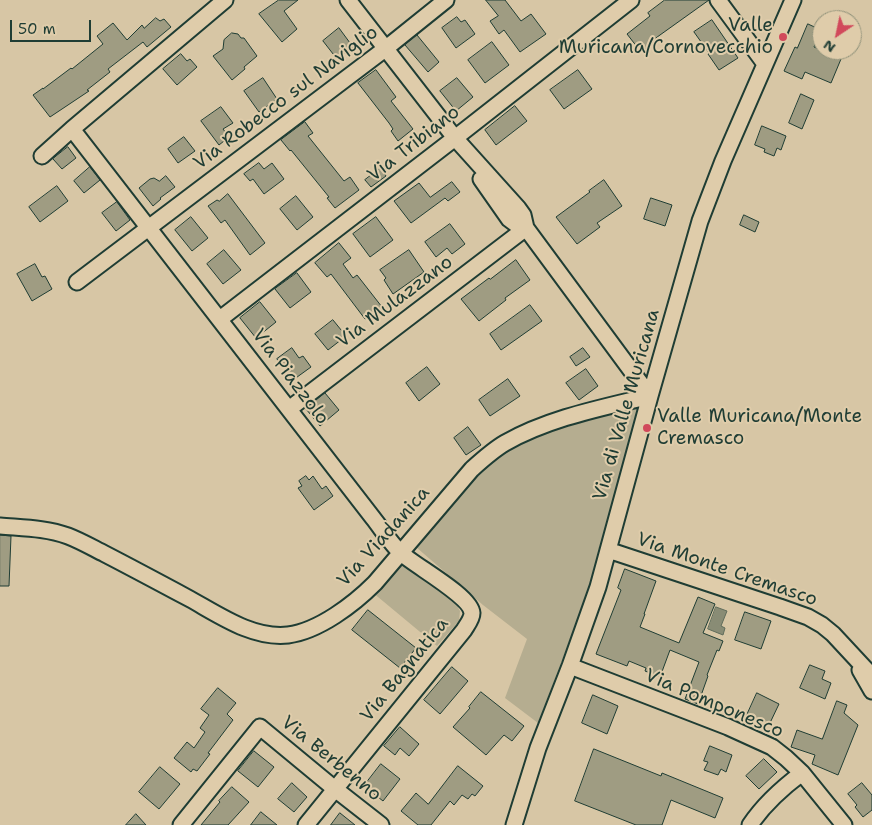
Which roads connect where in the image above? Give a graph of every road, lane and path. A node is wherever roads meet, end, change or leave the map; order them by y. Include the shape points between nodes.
1 (348, 0) edge
2 (446, 0) edge
3 (632, 0) edge
4 (718, 0) edge
5 (793, 0) edge
6 (224, 1) edge
7 (385, 49) junction
8 (765, 64) junction
9 (72, 129) junction
10 (455, 138) junction
11 (42, 156) dead end
12 (149, 227) junction
13 (526, 228) junction
14 (77, 282) dead end
15 (220, 319) junction
16 (650, 396) junction
17 (289, 409) junction
18 (0, 526) edge
19 (608, 550) junction
20 (400, 553) junction
21 (852, 655) junction
22 (570, 666) junction
23 (872, 676) edge
24 (872, 691) edge
25 (802, 773) junction
26 (335, 789) junction
27 (181, 825) edge
28 (306, 825) edge
29 (381, 825) edge
30 (514, 825) edge
31 (750, 825) edge
32 (844, 825) edge

1 - 7 street
2 - 7 street, Via Robecco sul Naviglio
3 - 10 street, Via Tribiano
4 - 8 street
5 - 8 street, Via di Valle Muricana
6 - 9 street
7 - 10 street
7 - 12 street, Via Robecco sul Naviglio
8 - 16 street, Via di Valle Muricana via 711,191
9 - 11 street
9 - 12 street, Via Piazzolo
10 - 13 street via 505,215 515,225
10 - 15 street, Via Tribiano
12 - 14 street
12 - 15 street, Via Piazzolo
13 - 16 street
13 - 17 street, Via Mulazzano
15 - 17 street, Via Piazzolo
16 - 19 street, Via di Valle Muricana
16 - 20 street, Via Viadanica via 559,420 504,444 472,469
17 - 20 street, Via Piazzolo
18 - 20 street, Via Viadanica via 66,536 234,622 275,635 309,629 345,608 365,593
19 - 21 street, Via Monte Cremasco via 808,617 827,629
19 - 22 street, Via di Valle Muricana
20 - 26 street, Via Bagnatica via 464,599 472,612 471,617 464,630
21 - 23 street, Via Monte Cremasco
21 - 24 street
22 - 25 street, Via Pomponesco via 764,743
22 - 30 street, Via di Valle Muricana via 538,748
25 - 31 street via 763,807
25 - 32 street, Via Pomponesco
26 - 27 street, Via Berbenno via 260,727
26 - 28 street, Via Bagnatica
26 - 29 street, Via Berbenno

